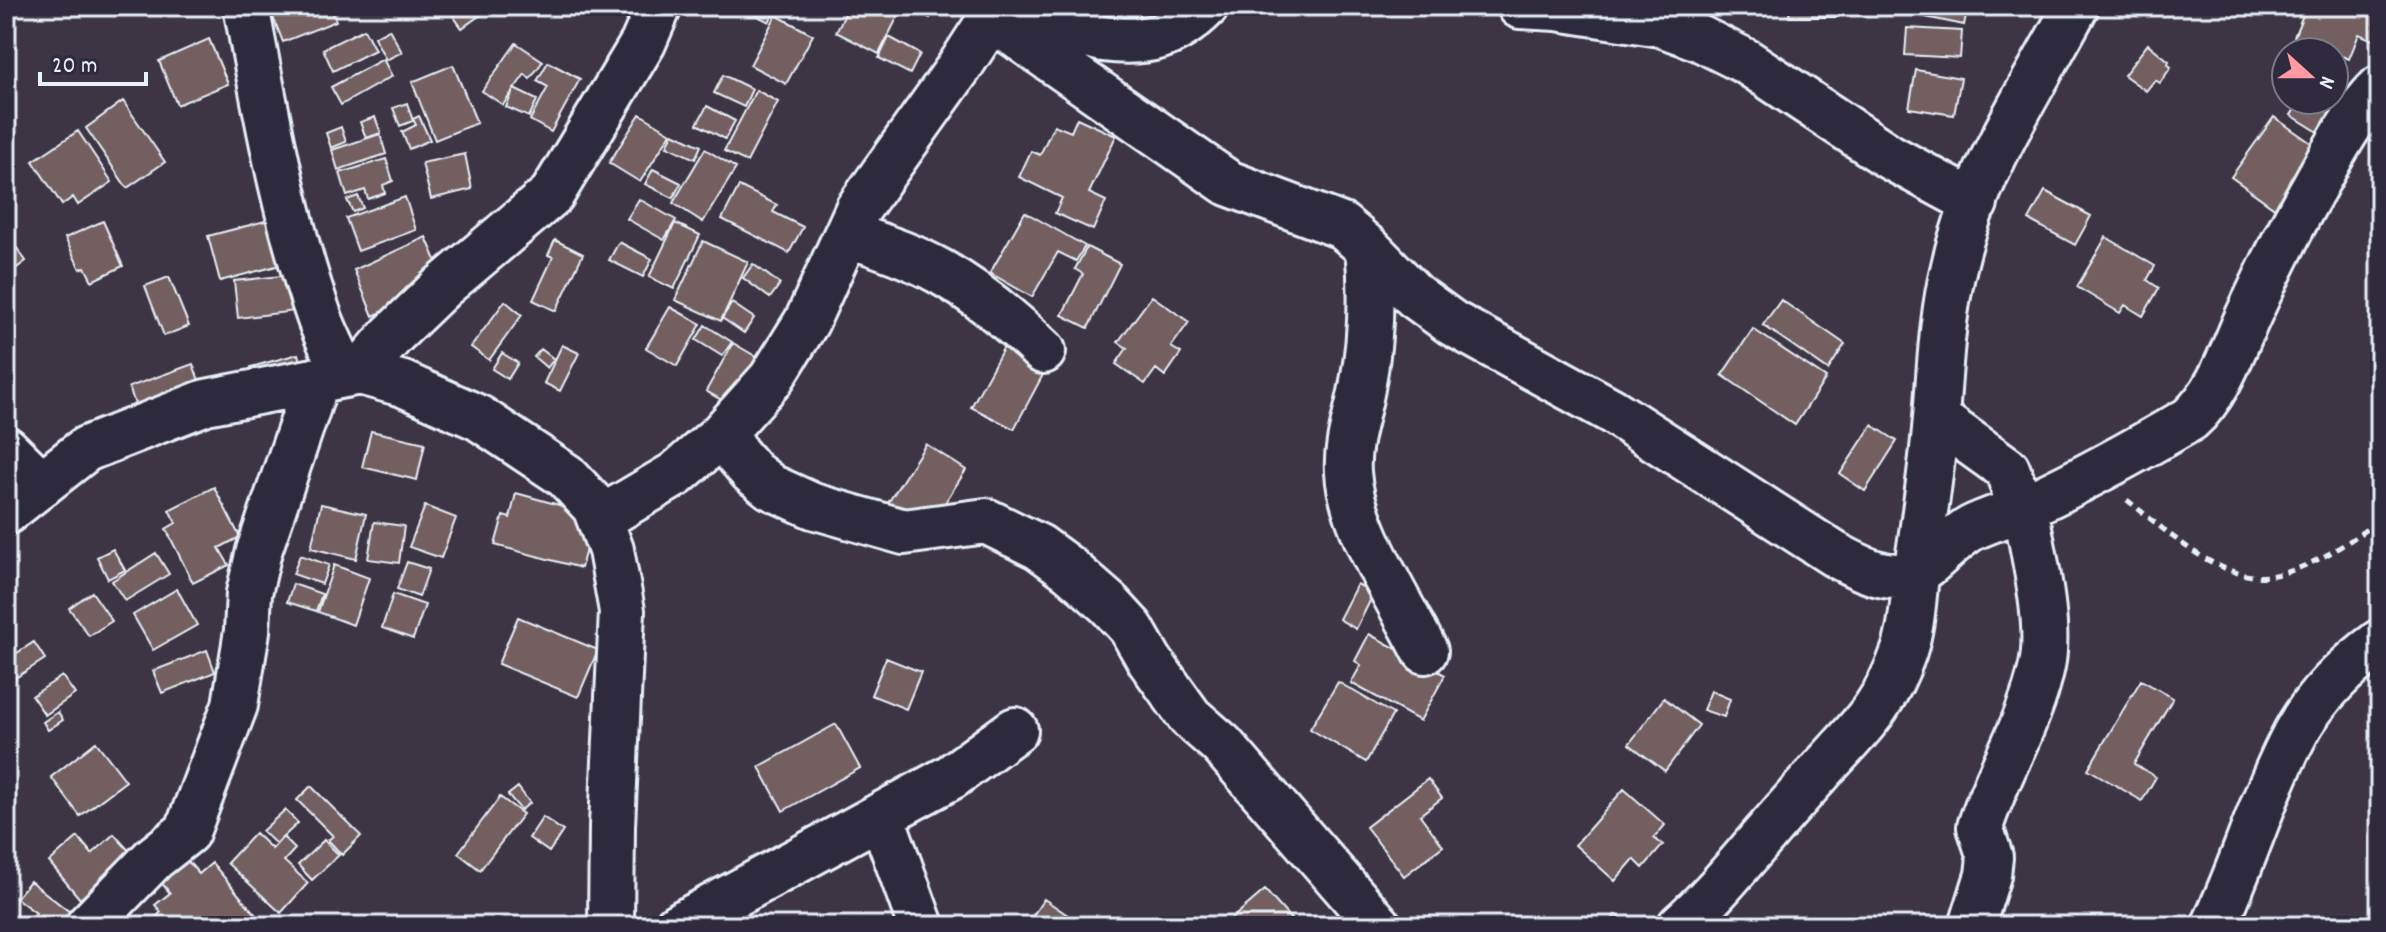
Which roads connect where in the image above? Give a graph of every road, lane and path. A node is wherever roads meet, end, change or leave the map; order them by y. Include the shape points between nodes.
1 (246, 6) edge
2 (659, 6) edge
3 (1206, 6) edge
4 (1520, 6) edge
5 (2076, 6) edge
6 (1004, 21) edge
7 (2380, 88) edge
8 (1975, 203) junction
9 (847, 234) junction
10 (1368, 248) junction
11 (1043, 351) dead end
12 (341, 376) junction
13 (1936, 418) junction
14 (726, 430) junction
15 (6, 449) edge
16 (2091, 475) junction
17 (42, 484) junction
18 (2021, 509) junction
19 (6, 512) edge
20 (600, 519) junction
21 (2380, 519) edge
22 (1916, 572) junction
23 (2380, 642) edge
24 (1425, 651) dead end
25 (1015, 730) dead end
26 (881, 815) junction
27 (88, 926) edge
28 (611, 926) edge
29 (677, 926) edge
30 (921, 926) edge
31 (1379, 926) edge
32 (1680, 926) edge
33 (1972, 926) edge
34 (2214, 926) edge

1 - 12 street via 272,145 320,320
2 - 12 street via 643,43 552,194
3 - 6 street via 1167,36 1147,40 1048,34
4 - 8 street via 1661,24 1699,38 1747,62 1890,157
5 - 8 street via 2017,110
6 - 9 street via 960,66 858,209
6 - 10 street via 1228,183 1342,226
7 - 16 street via 2359,110 2324,168 2199,411
8 - 13 street via 1955,261 1945,315
9 - 11 street via 939,271 995,309
9 - 14 street via 807,321 771,379
10 - 22 street via 1415,296 1452,323 1612,411 1834,554 1891,576
10 - 24 street via 1370,336 1347,457 1351,499
12 - 17 street via 206,402 86,449
12 - 20 street via 403,384 479,418 566,476
12 - 27 street via 259,551 235,705 187,832
13 - 18 street via 2007,469
13 - 22 street
14 - 20 street via 676,474
14 - 31 street via 752,472 813,506 904,532 986,521 1039,547 1069,569 1131,628 1190,717 1221,744
15 - 17 street
16 - 18 street
16 - 21 path via 2172,537 2222,567 2253,576 2280,574 2312,562
17 - 19 street
18 - 22 street via 1962,534
18 - 33 street via 2043,625 2043,663 1980,827 1990,857
20 - 28 street via 622,611
22 - 32 street via 1914,612 1904,650 1874,712
23 - 34 street via 2320,697 2297,731
25 - 26 street via 951,777
26 - 29 street
26 - 30 street

